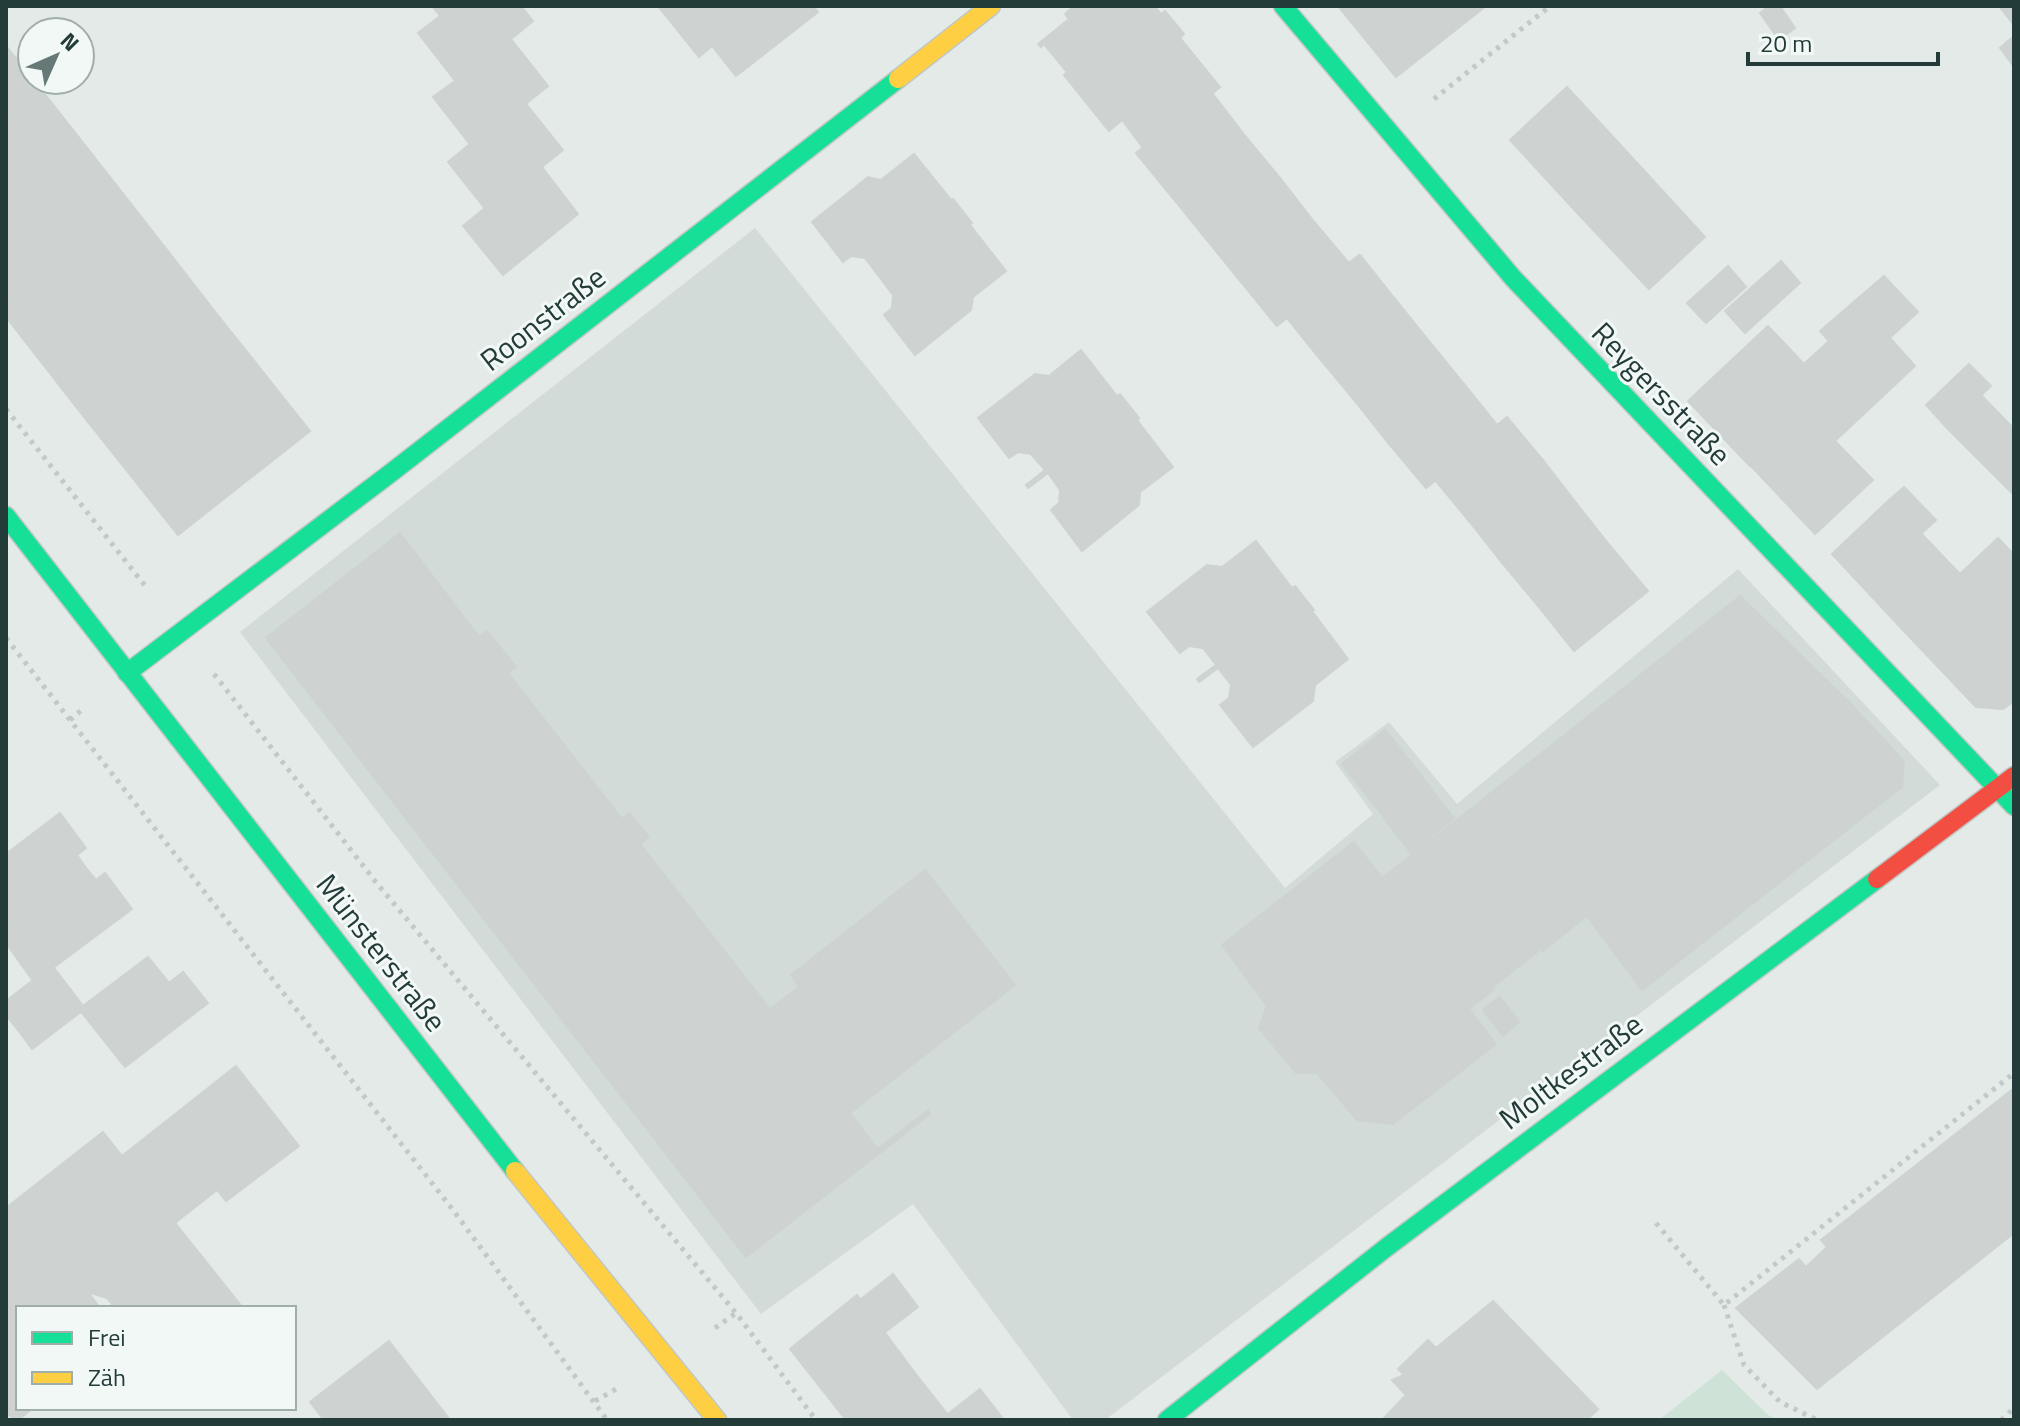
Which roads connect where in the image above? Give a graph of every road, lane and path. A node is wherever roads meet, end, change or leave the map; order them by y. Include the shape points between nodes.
1 (991, 6) edge
2 (1283, 6) edge
3 (1550, 6) edge
4 (1390, 134) junction
5 (6, 409) edge
6 (6, 516) edge
7 (181, 631) junction
8 (6, 638) edge
9 (127, 673) junction
10 (2014, 776) edge
11 (1998, 789) junction
12 (2014, 806) edge
13 (2014, 1073) edge
14 (1656, 1223) dead end
15 (1724, 1305) junction
16 (2014, 1408) edge
17 (607, 1420) edge
18 (717, 1420) edge
19 (816, 1420) edge
20 (1167, 1420) edge
21 (1817, 1420) edge
22 (2001, 1420) edge

1 - 7 street, Roonstraße
2 - 4 street, Reygersstraße
3 - 4 path
4 - 11 street, Reygersstraße via 1513,278
5 - 7 path
6 - 9 street, Münsterstraße
7 - 9 street, Roonstraße
7 - 19 path via 375,881 736,1313
8 - 17 path via 453,1210
9 - 18 street, Münsterstraße via 502,1155
10 - 11 street, Moltkestraße
11 - 12 street, Reygersstraße
11 - 20 street, Moltkestraße via 1475,1180
13 - 15 path
14 - 15 path
15 - 21 path via 1744,1365 1780,1402
16 - 22 path

